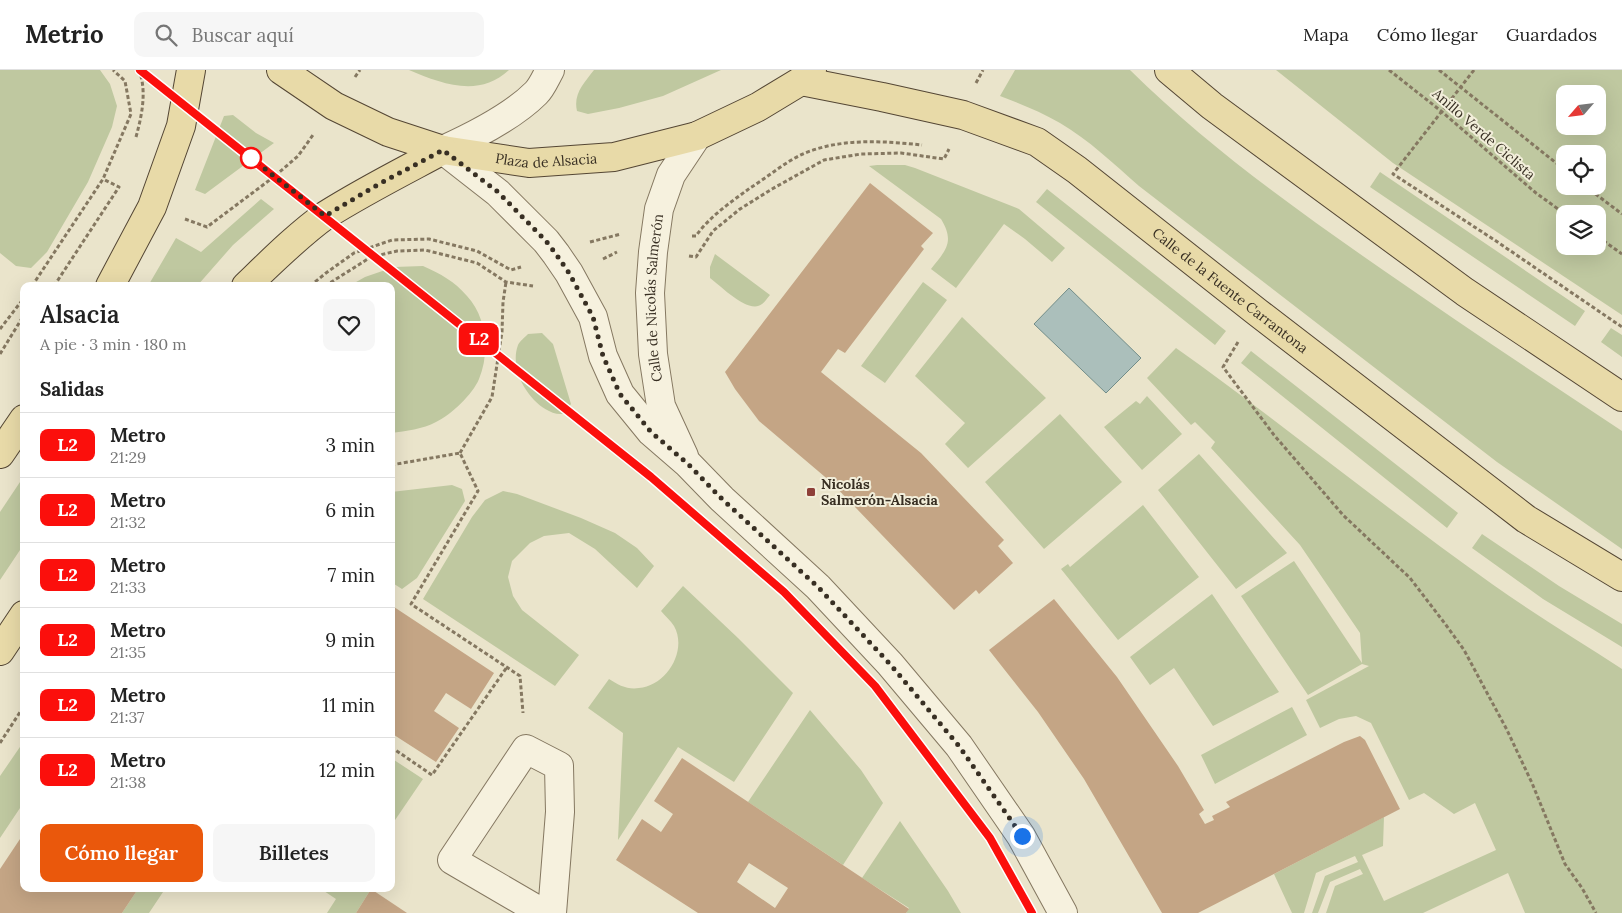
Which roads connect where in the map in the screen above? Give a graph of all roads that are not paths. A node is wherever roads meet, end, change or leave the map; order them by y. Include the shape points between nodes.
1 (191, 70) edge
2 (281, 70) edge
3 (550, 70) edge
4 (1169, 70) edge
5 (806, 76) edge
6 (697, 136) junction
7 (443, 150) junction
8 (112, 282) edge
9 (250, 282) edge
10 (1622, 397) edge
11 (20, 425) edge
12 (0, 454) edge
13 (688, 464) junction
14 (1622, 577) edge
15 (20, 621) edge
16 (0, 651) edge
17 (543, 913) edge
18 (552, 913) edge
19 (1063, 913) edge

1 - 8 main road via 181,126 152,207
2 - 7 main road, Plaza de Alsacia via 334,106 388,132
3 - 7 street via 537,92 511,112 484,131
4 - 10 main road via 1212,106 1465,292
5 - 6 main road, Plaza de Alsacia via 758,107
5 - 14 main road, Calle de la Fuente Carrantona via 963,115 1037,142 1526,518
6 - 7 main road, Plaza de Alsacia via 614,157 529,163
6 - 13 street, Calle de Nicolás Salmerón via 671,175 659,208 650,293 652,354 661,406
7 - 9 main road via 325,216
7 - 13 street, Calle de Nicolás Salmerón via 498,192 546,241 569,273 593,317 603,356 620,394 651,432
11 - 12 main road
13 - 19 street, Calle de Nicolás Salmerón via 818,587 890,664 959,746 1022,836
15 - 16 main road
17 - 18 street via 452,860 526,749 559,766 560,812

